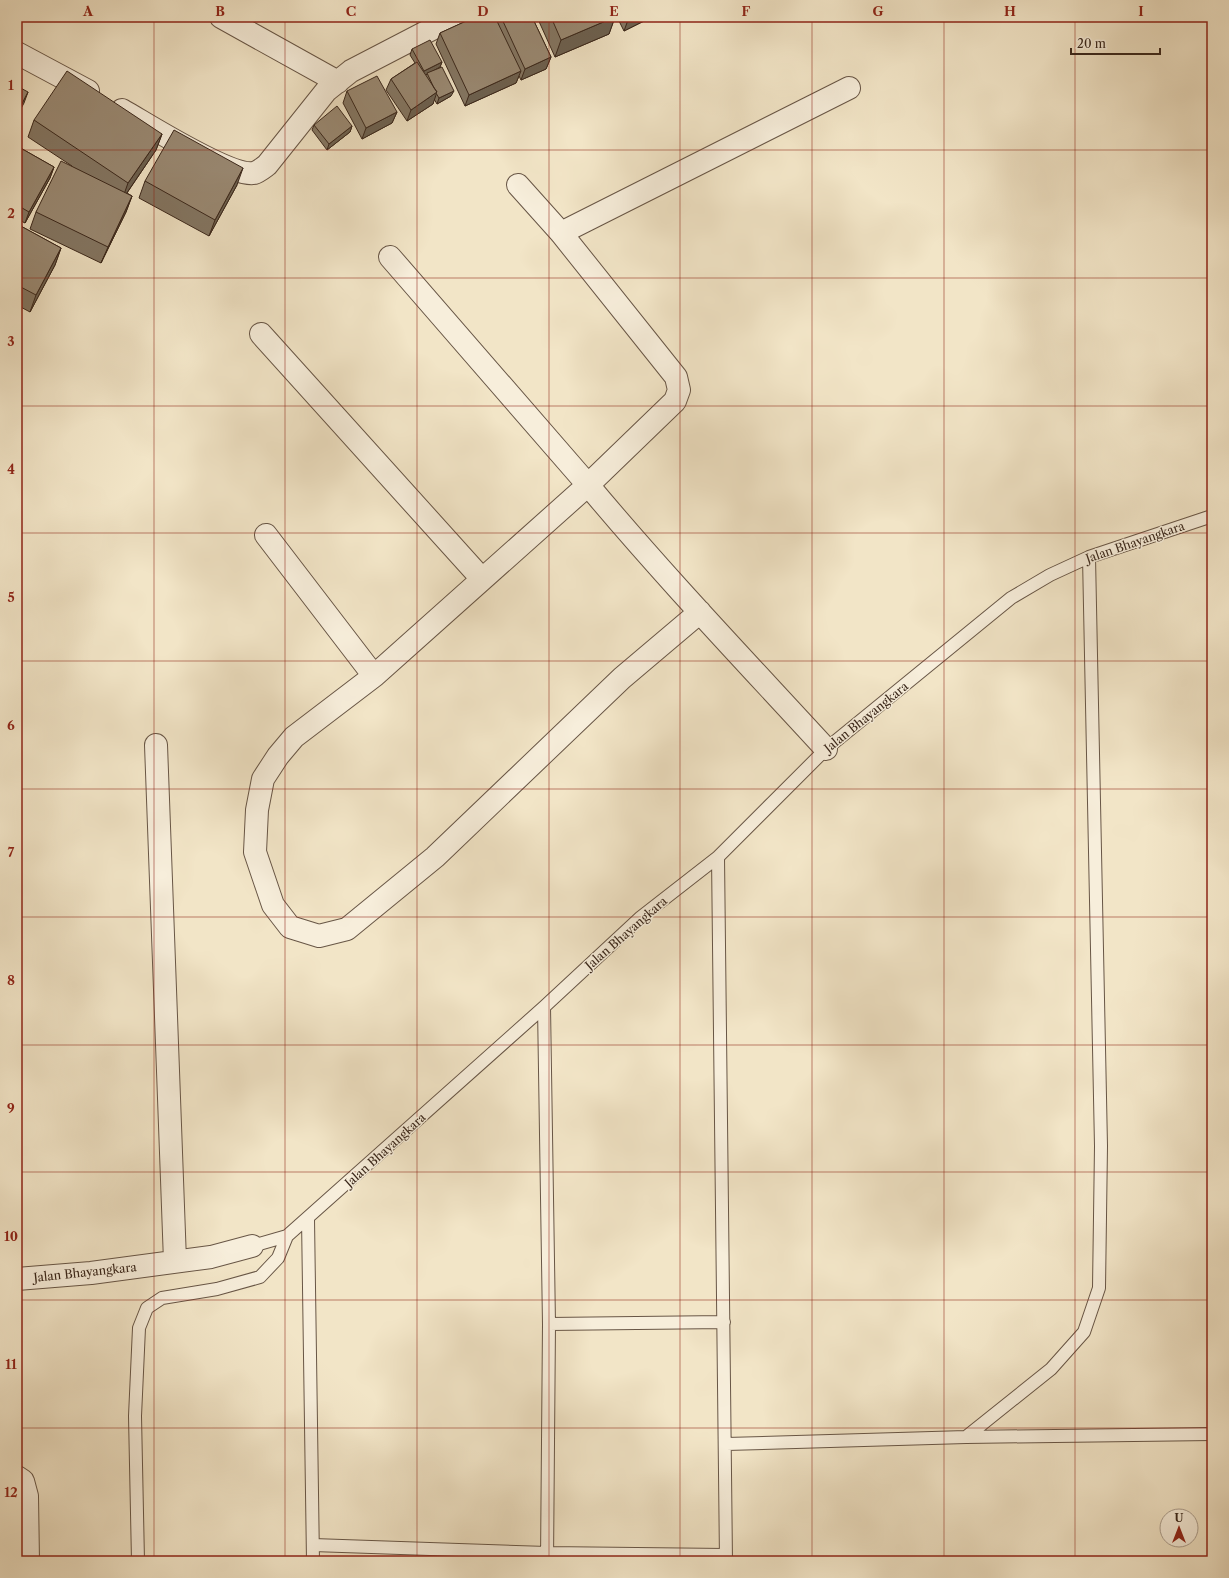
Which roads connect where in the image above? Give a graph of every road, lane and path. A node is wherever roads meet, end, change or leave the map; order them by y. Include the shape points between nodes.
1 (220, 17) edge
2 (455, 17) edge
3 (17, 53) edge
4 (338, 82) junction
5 (849, 88) dead end
6 (518, 185) dead end
7 (561, 233) junction
8 (390, 256) dead end
9 (261, 334) dead end
10 (588, 485) junction
11 (1212, 516) edge
12 (266, 535) dead end
13 (1089, 557) junction
14 (482, 579) junction
15 (700, 612) junction
16 (374, 676) junction
17 (156, 745) dead end
18 (826, 749) junction
19 (718, 857) junction
20 (544, 1007) junction
21 (308, 1219) junction
22 (288, 1236) junction
23 (252, 1246) joint
24 (175, 1261) junction
25 (17, 1279) edge
26 (724, 1322) junction
27 (549, 1324) junction
28 (1212, 1434) edge
29 (966, 1437) junction
30 (726, 1444) junction
31 (17, 1477) edge
32 (313, 1545) junction
33 (547, 1557) edge
34 (726, 1558) edge
35 (28, 1561) edge
36 (138, 1561) edge
37 (313, 1561) edge

1 - 4 street
2 - 4 street via 352,71
3 - 4 street via 224,167 248,173 256,173 267,165 326,91
5 - 7 street
6 - 7 street
7 - 10 street via 676,377 679,390 675,401
8 - 10 street
9 - 14 street
10 - 14 street
10 - 15 street via 636,544
11 - 13 lane, Jalan Bhayangkara
12 - 16 street
13 - 18 lane, Jalan Bhayangkara via 1050,575 1011,598
13 - 29 lane via 1101,1146 1099,1288 1084,1332 1051,1369
14 - 16 street
15 - 16 street via 622,678 435,857 347,929 320,936 290,927 273,905 255,852 257,810 263,779 294,737
15 - 18 street
17 - 24 street
18 - 19 lane, Jalan Bhayangkara
19 - 20 lane, Jalan Bhayangkara via 641,917
19 - 26 lane
20 - 21 lane, Jalan Bhayangkara
20 - 27 lane
21 - 22 lane, Jalan Bhayangkara
21 - 32 lane
22 - 23 lane, Jalan Bhayangkara
22 - 36 lane via 278,1258 260,1277 217,1289 162,1298 147,1308 139,1328 135,1416
23 - 24 street, Jalan Bhayangkara via 211,1257
24 - 25 street, Jalan Bhayangkara via 91,1273
26 - 27 lane
26 - 30 lane
27 - 33 lane
28 - 29 lane
29 - 30 lane
30 - 34 lane
31 - 35 street via 23,1481 27,1496
32 - 33 lane
32 - 37 lane
33 - 34 lane

